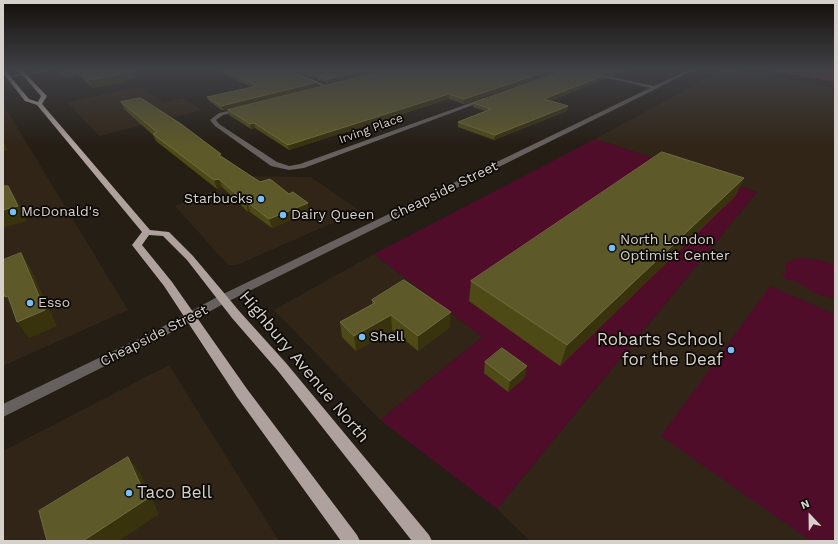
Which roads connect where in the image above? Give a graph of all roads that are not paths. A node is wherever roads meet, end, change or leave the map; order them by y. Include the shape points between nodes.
1 (23, 95) edge
2 (43, 95) edge
3 (640, 95) edge
4 (494, 96) edge
5 (39, 104) junction
6 (244, 108) edge
7 (147, 232) junction
8 (223, 299) junction
9 (190, 317) junction
10 (3, 411) edge
11 (351, 541) edge
12 (423, 541) edge

1 - 5 main road via 27,100
2 - 5 main road
3 - 8 street, Cheapside Street
4 - 6 street, Irving Place via 301,166 289,168 274,164 217,126 213,120 221,114
5 - 7 main road
7 - 8 main road, Highbury Avenue North via 166,234 190,258
7 - 9 main road via 137,245
8 - 9 street, Cheapside Street
8 - 12 main road, Highbury Avenue North via 282,367
9 - 10 street, Cheapside Street
9 - 11 main road via 242,393

